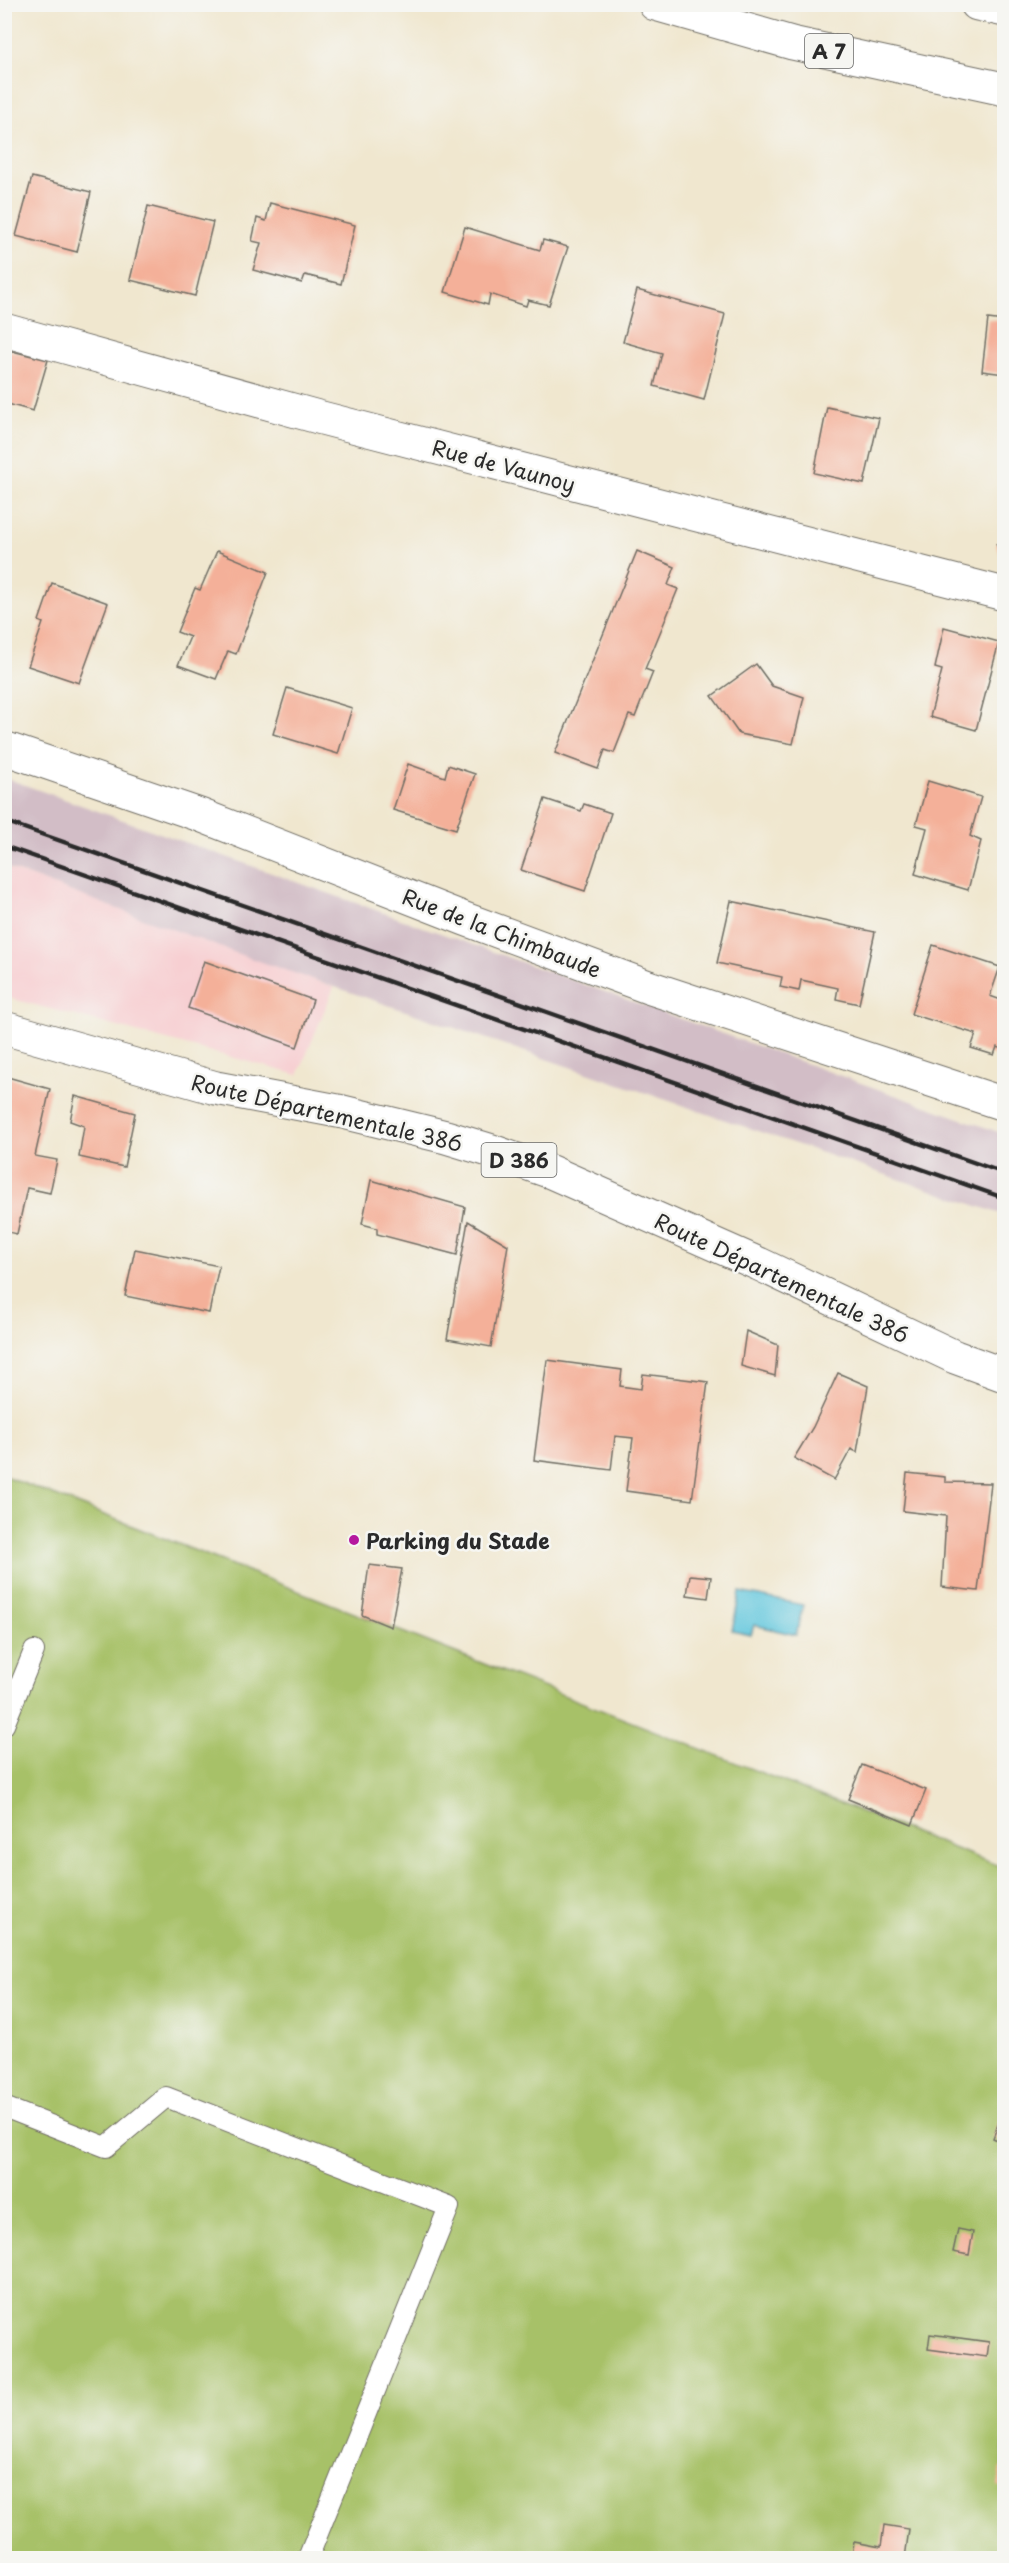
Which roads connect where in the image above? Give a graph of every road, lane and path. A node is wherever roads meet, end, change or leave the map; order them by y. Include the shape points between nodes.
1 (655, 4) edge
2 (977, 4) edge
3 (1005, 10) edge
4 (1005, 89) edge
5 (4, 330) edge
6 (1005, 594) edge
7 (4, 748) edge
8 (4, 1028) edge
9 (1005, 1104) edge
10 (1005, 1375) edge
11 (34, 1651) dead end
12 (4, 1725) edge
13 (4, 2107) edge
14 (308, 2559) edge

1 - 4 main road, A 7 via 792,44
2 - 3 main road
5 - 6 main road, Rue de Vaunoy via 318,417
7 - 9 main road, Rue de la Chimbaude via 200,815 648,987
8 - 10 main road, Route Départementale 386 / D 386 via 216,1088 343,1112 492,1151 552,1172 955,1357
11 - 12 lane
13 - 14 lane via 106,2147 166,2097 449,2207

